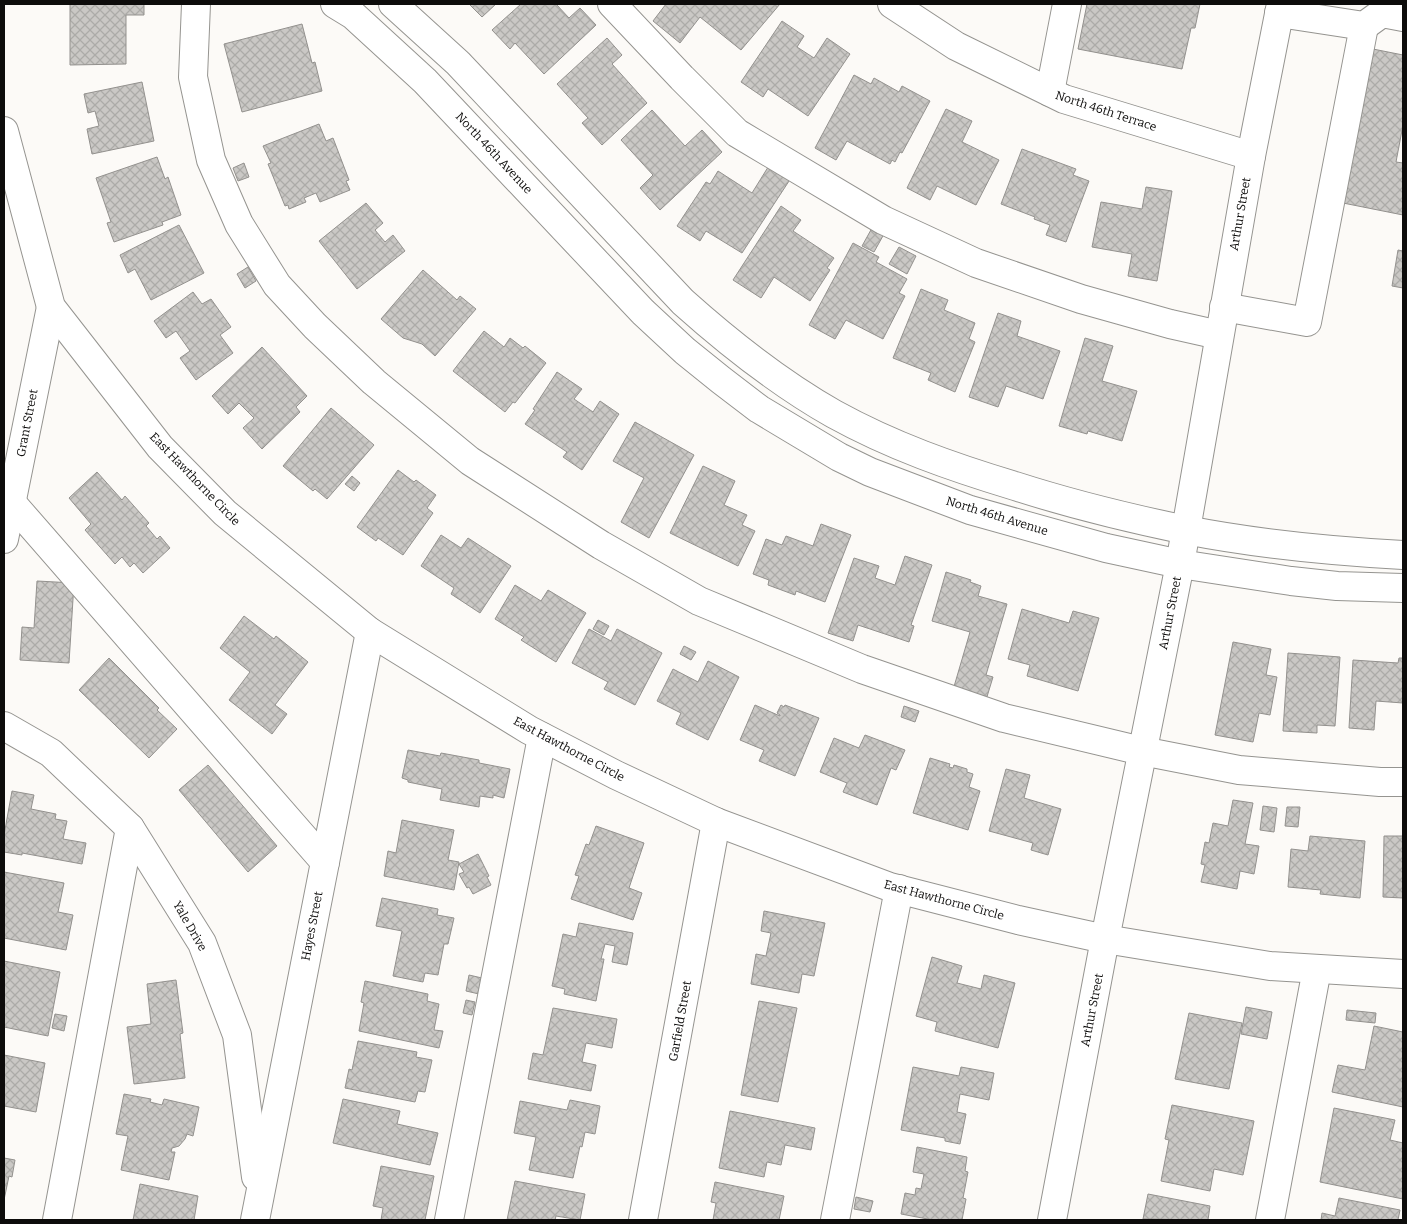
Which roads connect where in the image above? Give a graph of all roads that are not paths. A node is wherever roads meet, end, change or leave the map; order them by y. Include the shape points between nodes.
1 (196, 4) edge
2 (393, 4) edge
3 (612, 4) edge
4 (892, 4) edge
5 (1066, 4) edge
6 (349, 7) edge
7 (1280, 8) edge
8 (1403, 17) edge
9 (1364, 26) junction
10 (1050, 92) junction
11 (4, 131) edge
12 (1250, 156) junction
13 (669, 286) junction
14 (50, 307) junction
15 (1224, 307) junction
16 (643, 312) junction
17 (1219, 335) junction
18 (11, 502) junction
19 (1186, 530) junction
20 (4, 539) edge
21 (1403, 555) edge
22 (1180, 564) junction
23 (1403, 588) edge
24 (370, 632) junction
25 (4, 726) edge
26 (542, 737) junction
27 (1142, 751) junction
28 (1403, 782) edge
29 (716, 822) junction
30 (130, 828) junction
31 (325, 862) junction
32 (898, 889) junction
33 (1105, 939) junction
34 (1317, 968) junction
35 (1403, 974) edge
36 (261, 1213) edge
37 (57, 1220) edge
38 (449, 1220) edge
39 (643, 1220) edge
40 (836, 1220) edge
41 (1052, 1220) edge
42 (1270, 1220) edge

1 - 27 street via 193,77 211,160 239,224 277,284 314,326 374,382 470,461 601,545 699,601 862,669 1004,718
2 - 13 street via 458,63
3 - 17 street via 737,134 882,220 976,263 1063,293
4 - 10 street, North 46th Terrace via 956,46
5 - 10 street
6 - 16 street, North 46th Avenue via 426,81
7 - 9 street
7 - 12 street, Arthur Street
8 - 9 street via 1382,13
9 - 15 street via 1307,322
10 - 12 street, North 46th Terrace
11 - 14 street, East Hawthorne Circle
12 - 15 street, Arthur Street
13 - 16 street
13 - 19 street via 719,334 755,362 811,400 879,437 915,453 1055,499
14 - 18 street, Grant Street
14 - 24 street, East Hawthorne Circle via 160,447 225,513
15 - 17 street, Arthur Street
16 - 22 street, North 46th Avenue via 685,351 759,409 870,472 970,510 1106,548
17 - 19 street, Arthur Street
18 - 20 street, Grant Street
18 - 31 street
19 - 21 street via 1283,544
19 - 22 street, Arthur Street
22 - 23 street, North 46th Avenue via 1337,586
22 - 27 street, Arthur Street
24 - 26 street, East Hawthorne Circle
24 - 31 street, Hayes Street
25 - 30 street, Yale Drive via 51,753
26 - 29 street, East Hawthorne Circle
26 - 38 street
27 - 28 street via 1239,770
27 - 33 street, Arthur Street
29 - 32 street, East Hawthorne Circle
29 - 39 street, Garfield Street
30 - 36 street, Yale Drive via 202,943 237,1035
30 - 37 street
31 - 36 street, Hayes Street
32 - 33 street, East Hawthorne Circle
32 - 40 street
33 - 34 street, East Hawthorne Circle via 1270,966
33 - 41 street, Arthur Street
34 - 35 street, East Hawthorne Circle
34 - 42 street

